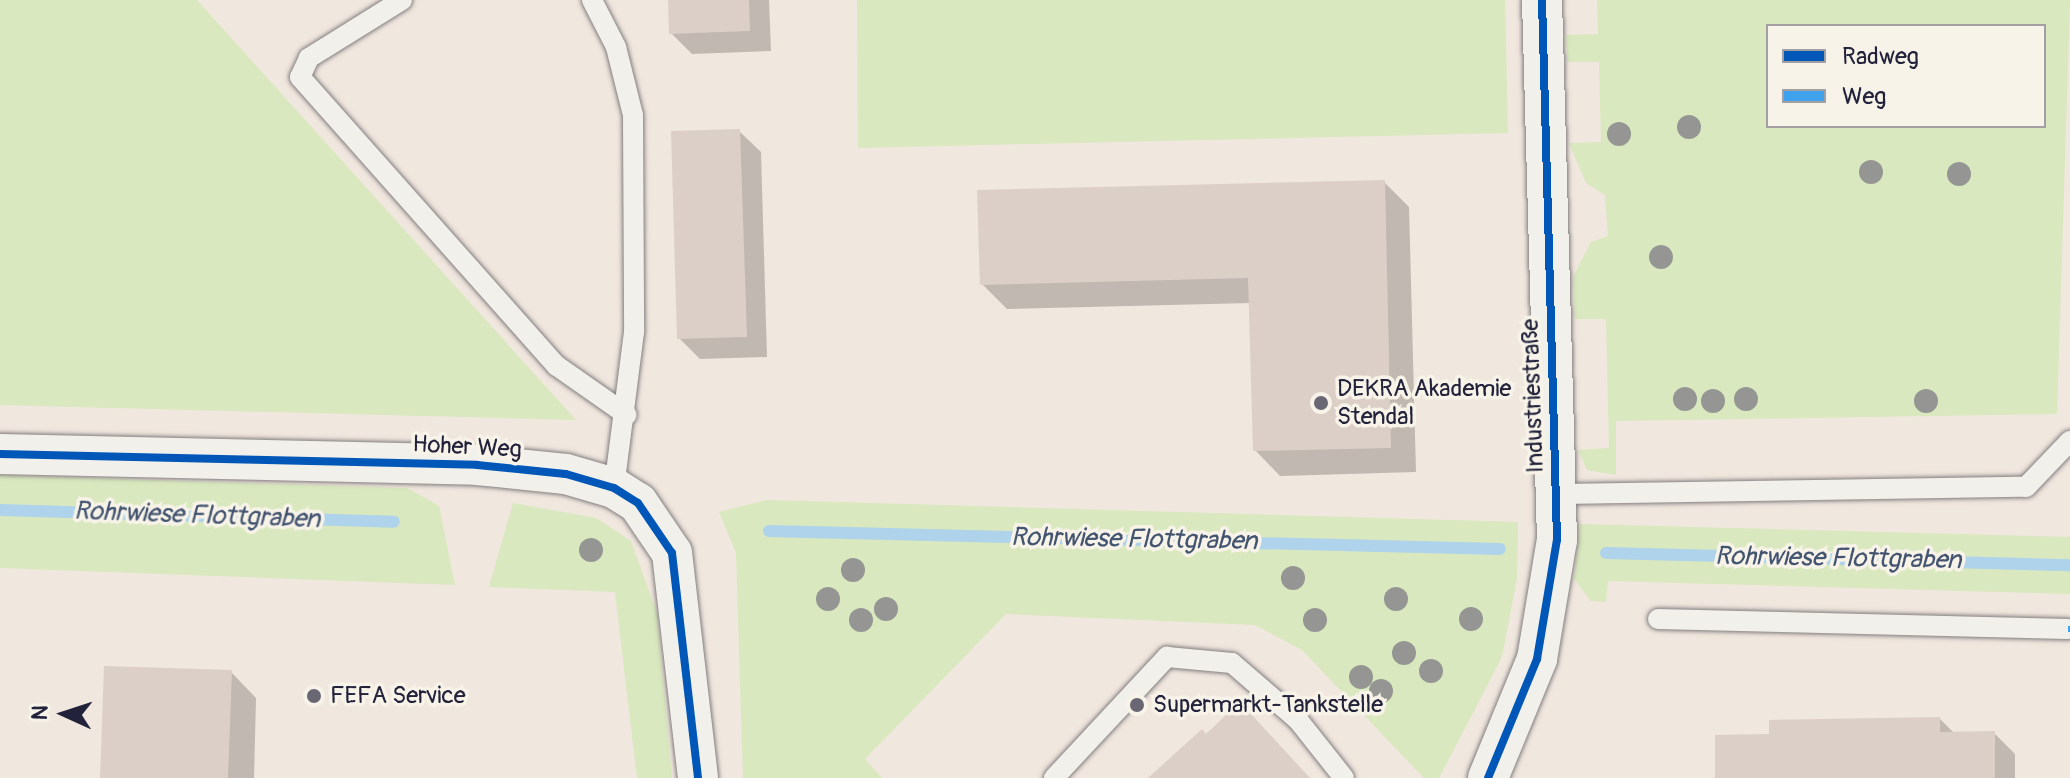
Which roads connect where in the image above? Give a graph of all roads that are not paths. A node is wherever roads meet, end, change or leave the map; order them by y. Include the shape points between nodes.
1 (402, 0) edge
2 (592, 0) edge
3 (1542, 0) edge
4 (627, 415) junction
5 (2070, 441) edge
6 (0, 454) edge
7 (614, 488) junction
8 (1556, 494) junction
9 (1658, 619) dead end
10 (2068, 629) dead end
11 (698, 778) edge
12 (1054, 778) edge
13 (1344, 778) edge
14 (1488, 778) edge

1 - 4 lane via 309,58 300,77 557,366
2 - 4 lane via 616,47 633,115
3 - 8 street, Industriestraße
4 - 7 lane
5 - 8 lane via 2026,487
6 - 7 street, Hoher Weg via 477,465 566,474
7 - 11 street, Hoher Weg via 638,503 672,553
8 - 14 street, Industriestraße via 1554,580 1537,659
9 - 10 lane
12 - 13 lane via 1167,657 1232,663 1298,720

